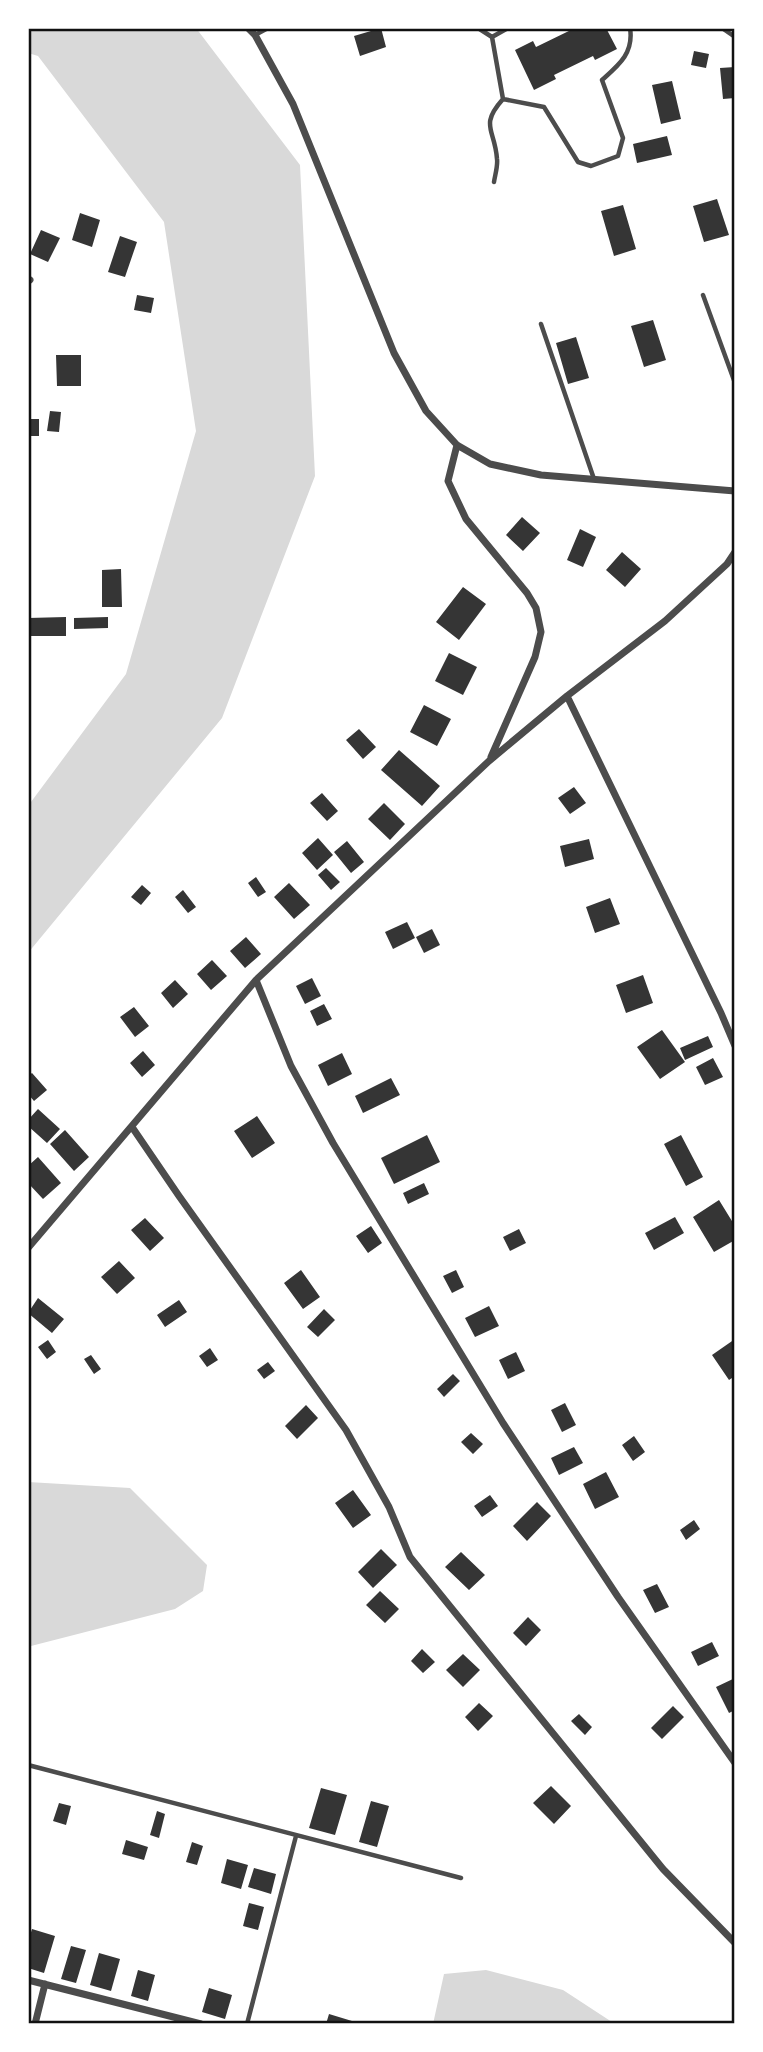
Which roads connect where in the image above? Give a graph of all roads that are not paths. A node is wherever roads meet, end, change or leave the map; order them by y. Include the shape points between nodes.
1 (248, 28) edge
2 (268, 28) edge
3 (478, 28) edge
4 (508, 28) edge
5 (630, 28) edge
6 (722, 28) edge
7 (254, 35) junction
8 (492, 37) junction
9 (735, 37) edge
10 (503, 99) junction
11 (494, 182) dead end
12 (703, 295) dead end
13 (541, 324) dead end
14 (735, 383) edge
15 (457, 445) junction
16 (594, 480) junction
17 (735, 491) edge
18 (735, 552) edge
19 (567, 696) junction
20 (489, 761) junction
21 (256, 980) junction
22 (735, 1046) edge
23 (132, 1127) junction
24 (28, 1248) edge
25 (735, 1763) edge
26 (28, 1765) edge
27 (296, 1836) junction
28 (461, 1878) dead end
29 (735, 1943) edge
30 (28, 1980) edge
31 (46, 1984) junction
32 (35, 2024) edge
33 (201, 2024) edge
34 (247, 2024) edge

1 - 7 street
2 - 7 lane
3 - 8 lane
4 - 8 lane
5 - 10 lane via 632,41 624,61 602,80 623,138 618,156 591,166 579,162 544,107
6 - 9 lane
7 - 15 street via 293,104 394,353 426,411
8 - 10 lane
10 - 11 lane via 491,112 489,126 498,160
12 - 14 lane
13 - 16 lane
15 - 16 street via 490,464
15 - 20 street via 448,481 466,519 537,608 541,632 535,657
16 - 17 street
18 - 19 street via 665,621
19 - 20 street
19 - 22 street
20 - 21 street
21 - 23 street
21 - 25 street via 291,1066 333,1143 503,1423
23 - 24 street
23 - 29 street via 346,1430 389,1507 410,1557 663,1869
26 - 27 lane
27 - 28 lane
27 - 34 lane
30 - 31 street
31 - 32 street
31 - 33 street

